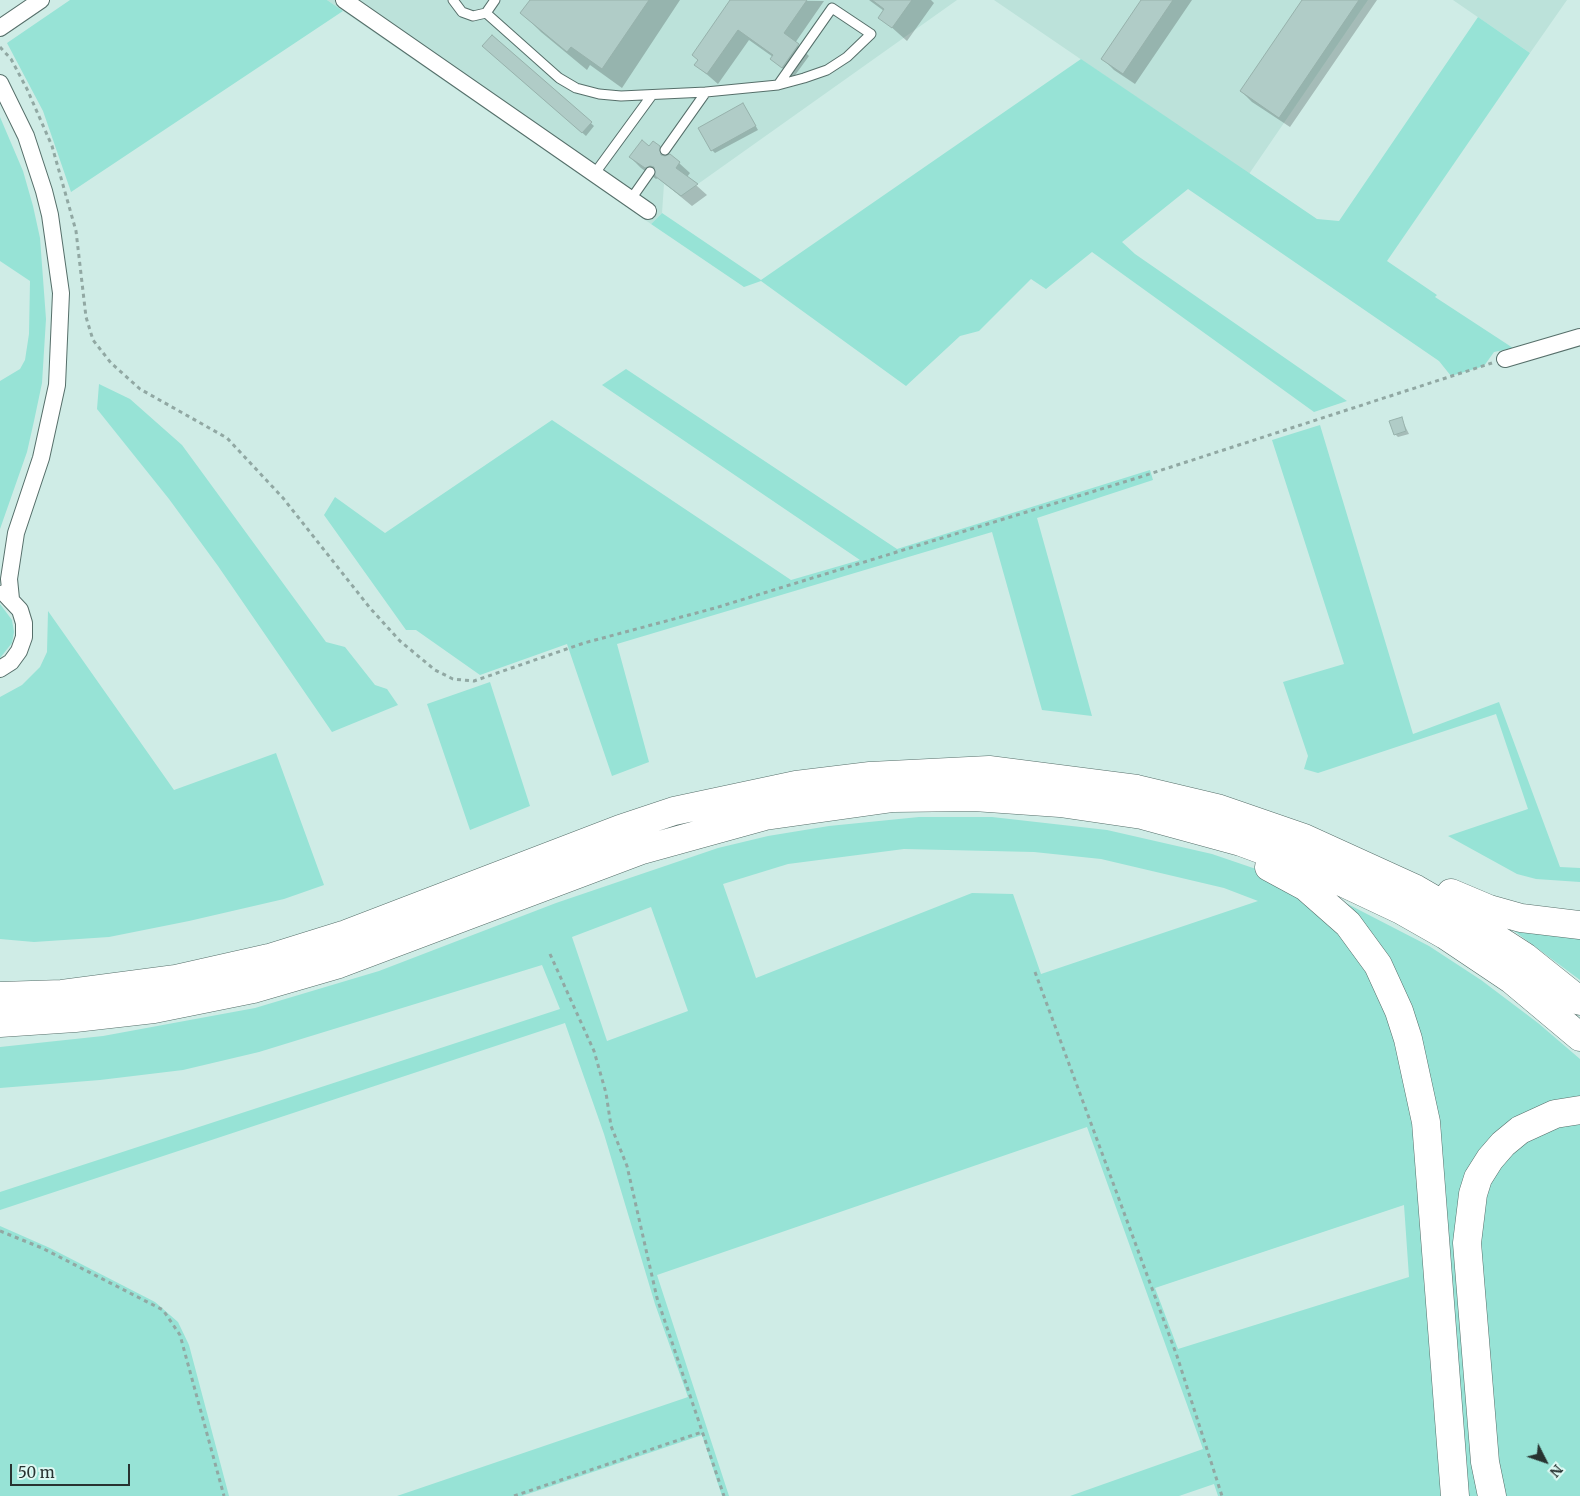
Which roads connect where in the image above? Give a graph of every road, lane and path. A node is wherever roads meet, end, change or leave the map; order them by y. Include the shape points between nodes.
1 (41, 0) edge
2 (344, 0) edge
3 (453, 0) edge
4 (495, 0) edge
5 (486, 12) junction
6 (0, 28) edge
7 (0, 83) edge
8 (778, 85) junction
9 (706, 92) junction
10 (652, 95) junction
11 (665, 150) dead end
12 (650, 172) dead end
13 (595, 173) junction
14 (631, 199) junction
15 (648, 211) dead end
16 (1580, 337) edge
17 (93, 340) dead end
18 (1505, 359) joint
19 (16, 533) junction
20 (0, 559) edge
21 (6, 594) edge
22 (0, 670) edge
23 (1142, 815) junction
24 (1304, 838) junction
25 (1580, 925) edge
26 (550, 954) dead end
27 (1035, 972) dead end
28 (0, 984) edge
29 (62, 994) junction
30 (0, 996) edge
31 (1580, 1001) edge
32 (154, 1009) junction
33 (0, 1023) edge
34 (0, 1037) edge
35 (1580, 1037) edge
36 (1580, 1110) edge
37 (0, 1231) edge
38 (702, 1432) junction
39 (224, 1496) edge
40 (514, 1496) edge
41 (724, 1496) edge
42 (1222, 1496) edge
43 (1455, 1496) edge
44 (1492, 1496) edge

1 - 6 street
2 - 13 street
3 - 5 lane via 465,14 473,16
4 - 5 lane
5 - 10 lane via 559,78 576,88 600,94
7 - 19 street via 26,136 44,191 61,293 59,360 52,411
8 - 8 lane via 832,8 871,34 847,57 827,70
8 - 9 lane
9 - 10 lane
9 - 11 lane
10 - 13 lane
12 - 14 lane
13 - 14 street
14 - 15 street
16 - 18 street
17 - 18 path via 111,363 140,389 227,438 283,498 400,641 435,670 453,679 474,681 584,643 715,608 1128,481
19 - 20 street
19 - 21 street
21 - 22 street via 20,610 24,638 11,662
23 - 32 highway via 1060,803 974,797 893,798 765,816 642,850 339,964 253,989
23 - 35 highway via 1269,852 1314,869 1401,910 1512,980
23 - 43 highway via 1166,832 1264,865 1306,888 1326,903 1358,936 1378,965 1396,1003 1416,1070 1426,1122
24 - 25 highway via 1326,836 1340,839 1489,908 1538,921
24 - 29 highway via 1257,820 1186,800 1080,780 990,770 870,776 805,784 674,811 346,934 269,958 176,979
24 - 31 highway via 1408,885 1454,911 1525,957
26 - 38 path via 594,1052 606,1093 611,1126 627,1166 657,1298
27 - 42 path via 1176,1356
28 - 29 highway
29 - 30 highway
32 - 33 highway
32 - 34 highway via 98,1028
36 - 44 highway via 1555,1114 1520,1130 1490,1159 1473,1194 1467,1243 1484,1462
37 - 39 path via 42,1248 163,1310 180,1334
38 - 40 path
38 - 41 path

